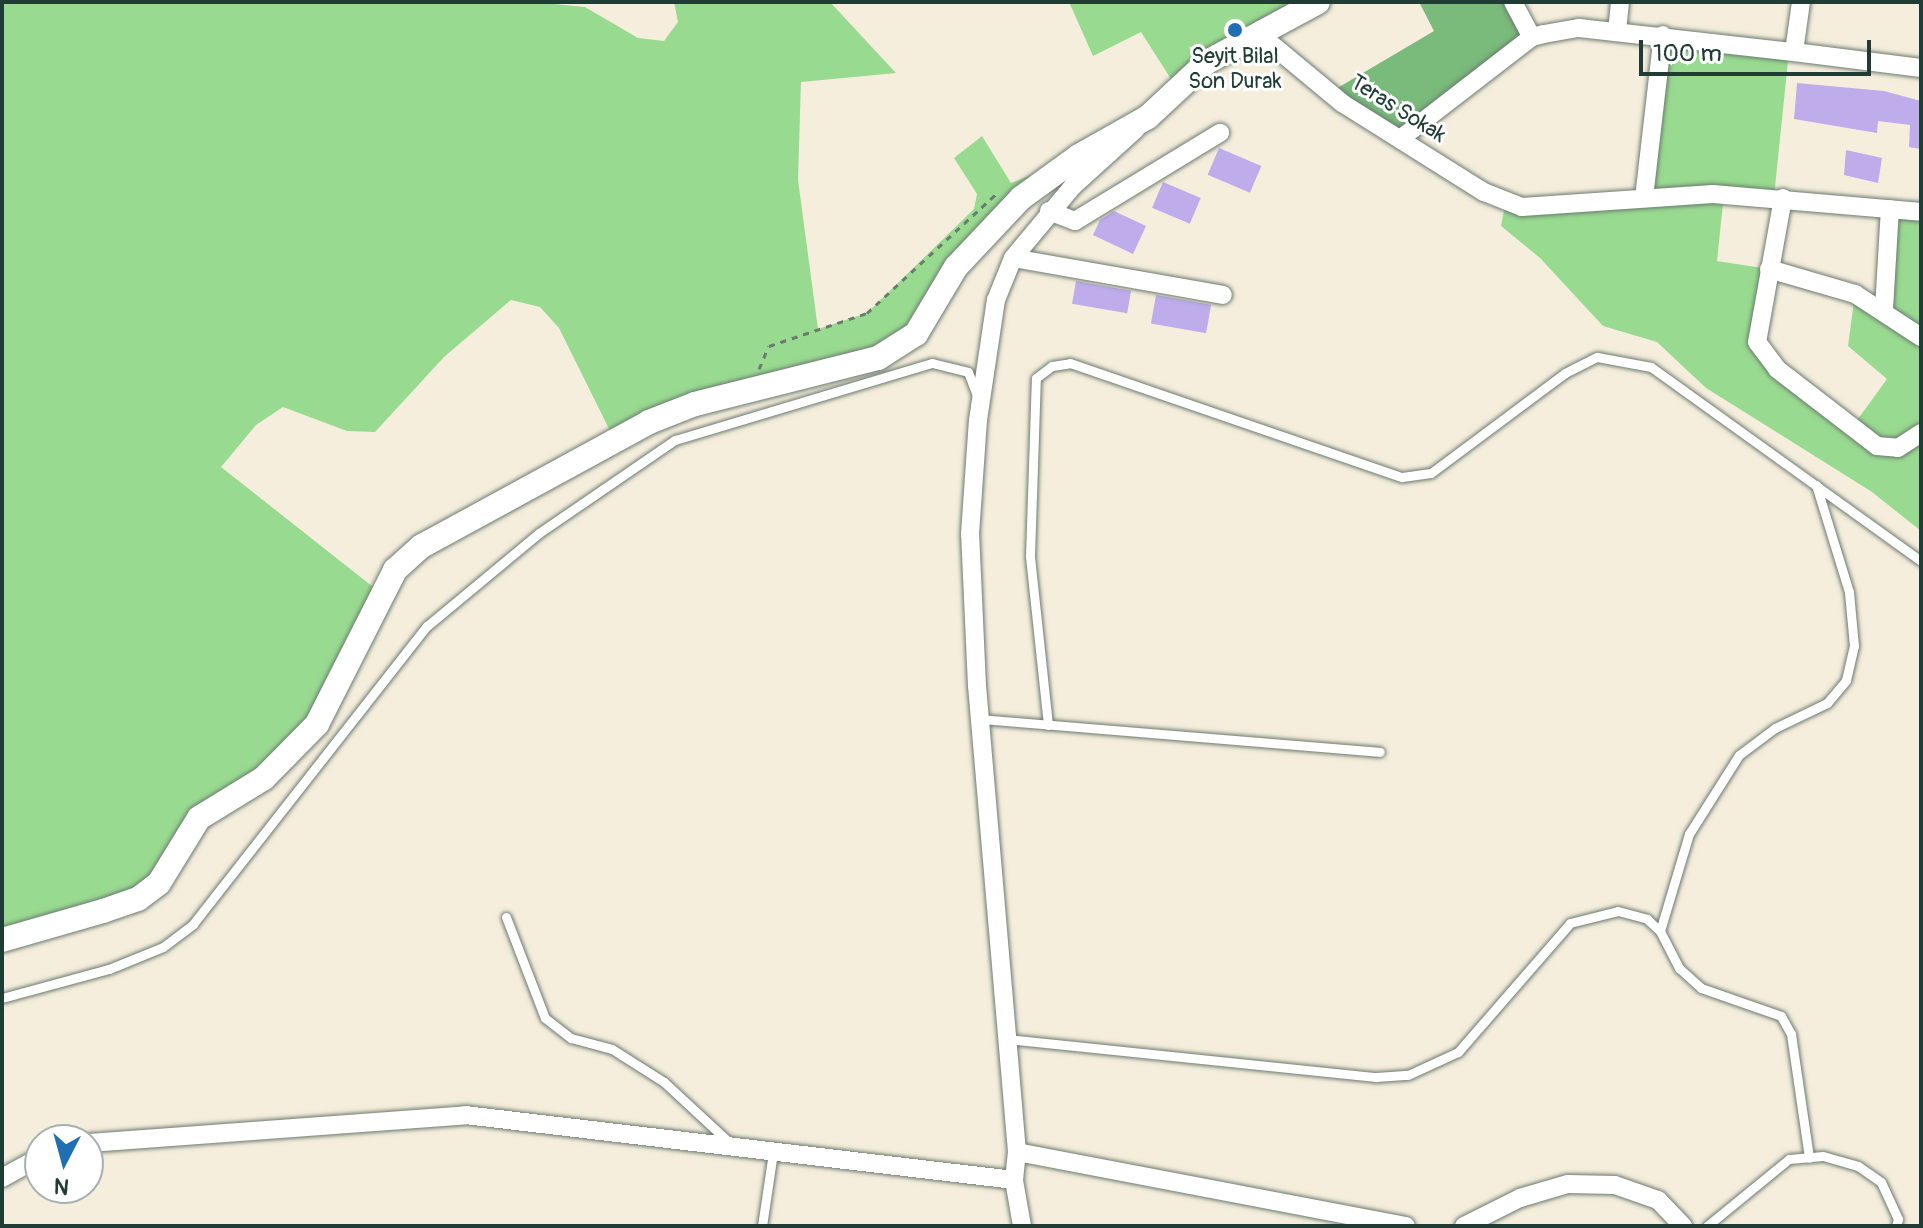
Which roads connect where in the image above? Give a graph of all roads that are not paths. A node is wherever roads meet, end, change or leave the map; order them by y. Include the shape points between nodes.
1 (1318, 2) edge
2 (1513, 2) edge
3 (1620, 2) edge
4 (1801, 2) edge
5 (1617, 31) junction
6 (1259, 34) junction
7 (1663, 35) junction
8 (1532, 37) junction
9 (1794, 52) junction
10 (1921, 68) edge
11 (1148, 117) junction
12 (1220, 133) dead end
13 (1400, 139) junction
14 (1644, 198) junction
15 (1783, 198) junction
16 (1890, 209) junction
17 (1049, 211) junction
18 (1921, 212) edge
19 (1013, 258) junction
20 (1769, 269) junction
21 (1223, 295) dead end
22 (1884, 309) junction
23 (1921, 337) edge
24 (980, 404) junction
25 (1921, 433) edge
26 (1815, 482) junction
27 (1921, 561) edge
28 (979, 719) junction
29 (1048, 725) junction
30 (1380, 752) dead end
31 (506, 917) dead end
32 (1660, 931) junction
33 (2, 940) edge
34 (2, 998) edge
35 (1007, 1039) junction
36 (104, 1142) edge
37 (737, 1149) junction
38 (773, 1152) junction
39 (1017, 1152) junction
40 (1809, 1158) junction
41 (24, 1166) edge
42 (2, 1178) edge
43 (1014, 1180) junction
44 (762, 1226) edge
45 (1022, 1226) edge
46 (1406, 1226) edge
47 (1464, 1226) edge
48 (1683, 1226) edge
49 (1707, 1226) edge
50 (1896, 1226) edge

1 - 6 street
2 - 8 street
3 - 5 street
4 - 9 street
5 - 7 street
5 - 8 street via 1579,28
6 - 11 street via 1207,62
6 - 13 street, Teras Sokak via 1336,98
7 - 9 street
7 - 14 street
8 - 13 street
9 - 10 street
11 - 17 street
11 - 33 street via 1079,156 1021,198 956,267 916,334 878,358 695,404 649,422 422,546 395,570 317,724 264,778 199,818 159,883 138,899
12 - 17 street via 1075,221
13 - 14 street, Teras Sokak via 1484,192 1522,207
14 - 15 street
15 - 16 street
15 - 20 street
16 - 18 street
16 - 22 street
17 - 19 street
19 - 21 street
19 - 24 street via 996,300
20 - 22 street via 1818,280
20 - 25 street via 1757,342 1777,369 1877,446 1898,448
22 - 23 street
24 - 28 street via 970,534
24 - 34 lane via 968,372 932,363 675,440 539,533 427,626 193,924 163,947 109,969
26 - 27 lane
26 - 29 lane via 1651,367 1597,357 1565,373 1431,473 1402,477 1070,363 1052,366 1036,378 1030,556
26 - 32 lane via 1849,592 1854,646 1846,680 1827,703 1775,728 1739,755 1689,834
28 - 29 lane
28 - 35 street
29 - 30 lane
31 - 37 lane via 545,1018 571,1038 612,1049 664,1082
32 - 35 lane via 1647,919 1618,911 1570,923 1458,1052 1408,1075 1376,1077
32 - 40 lane via 1679,968 1701,988 1781,1016 1791,1034
35 - 39 street
36 - 37 street via 465,1115
37 - 38 street
38 - 43 street
38 - 44 lane
39 - 43 street
39 - 46 street
40 - 49 lane via 1789,1159
40 - 50 lane via 1858,1166 1881,1182
41 - 42 street
43 - 45 street
47 - 48 street via 1520,1198 1568,1184 1615,1185 1658,1200

